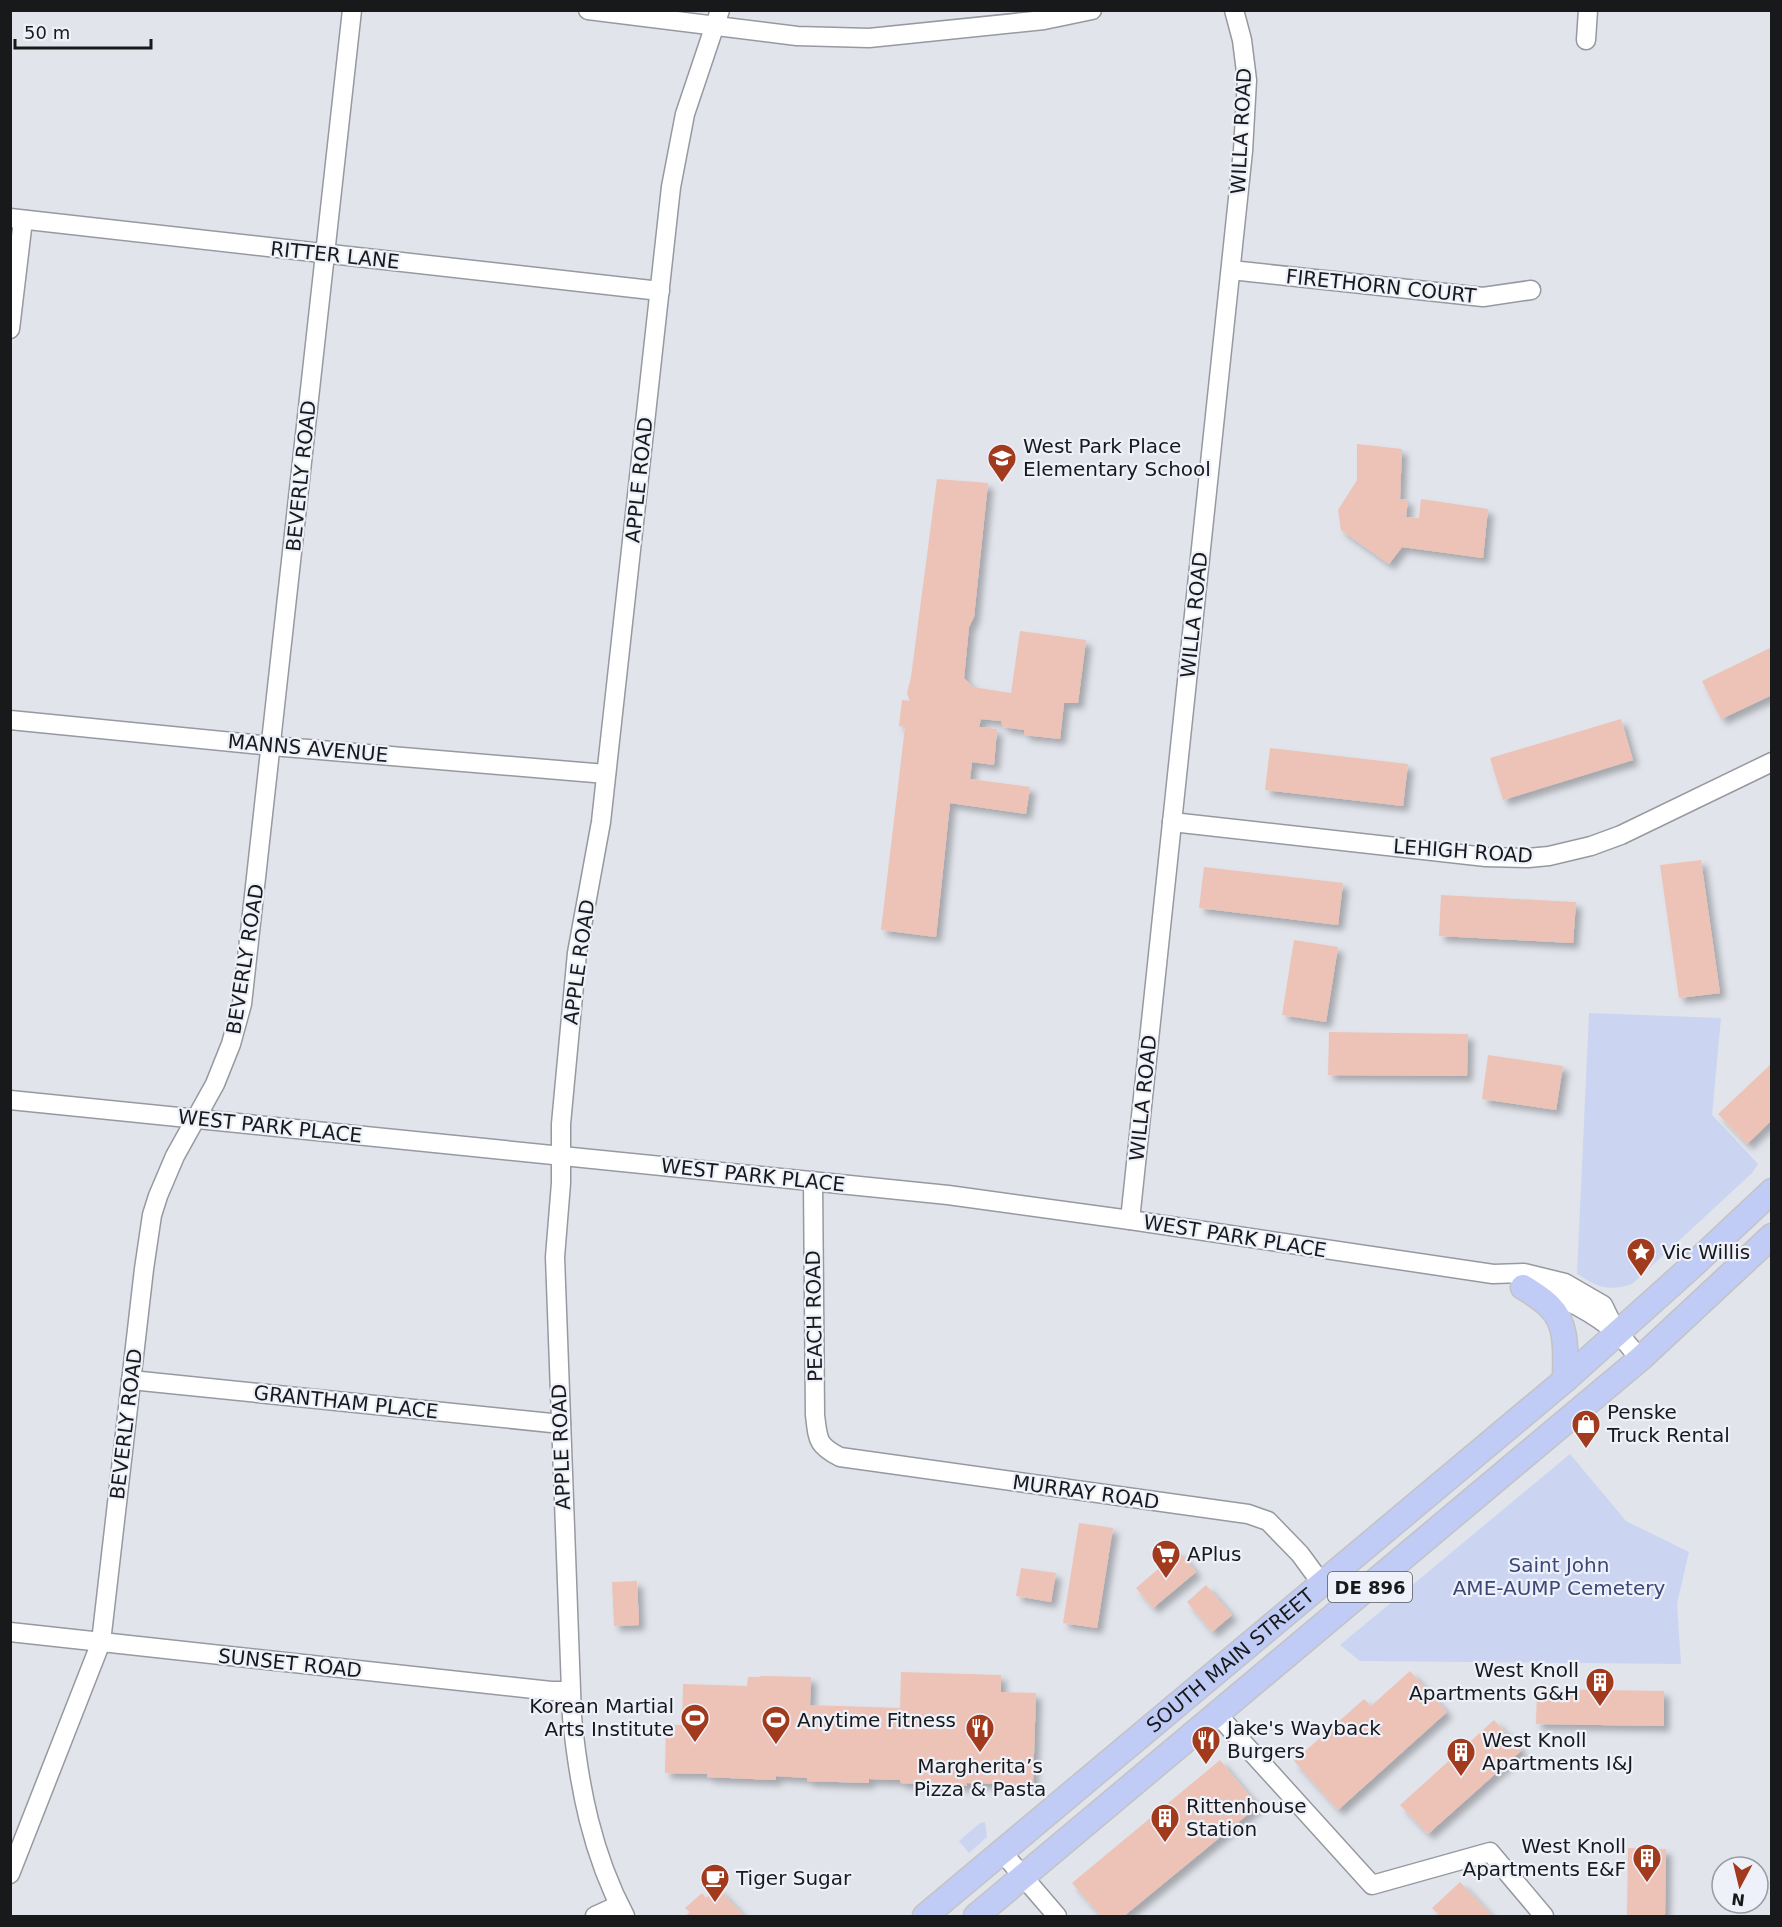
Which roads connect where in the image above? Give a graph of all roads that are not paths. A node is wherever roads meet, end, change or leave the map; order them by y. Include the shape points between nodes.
1 (352, 10) edge
2 (588, 10) edge
3 (1092, 10) edge
4 (1234, 10) edge
5 (1588, 10) edge
6 (1043, 15) edge
7 (717, 18) edge
8 (1586, 40) dead end
9 (17, 219) edge
10 (326, 254) junction
11 (1231, 270) junction
12 (1531, 290) dead end
13 (660, 291) junction
14 (10, 329) edge
15 (10, 720) edge
16 (272, 746) junction
17 (1772, 762) edge
18 (606, 774) junction
19 (1172, 822) junction
20 (10, 1100) edge
21 (197, 1119) junction
22 (561, 1156) junction
23 (813, 1181) junction
24 (1772, 1191) edge
25 (1130, 1220) junction
26 (1772, 1236) edge
27 (1493, 1274) junction
28 (1523, 1287) junction
29 (1617, 1334) junction
30 (1640, 1359) junction
31 (131, 1380) junction
32 (1565, 1380) junction
33 (561, 1424) junction
34 (824, 1448) joint
35 (1322, 1584) junction
36 (10, 1632) edge
37 (101, 1642) junction
38 (1225, 1666) junction
39 (570, 1691) junction
40 (1188, 1696) junction
41 (1217, 1714) junction
42 (1185, 1741) junction
43 (1002, 1852) junction
44 (10, 1874) edge
45 (1023, 1877) junction
46 (622, 1911) edge
47 (595, 1917) edge
48 (925, 1917) edge
49 (976, 1917) edge
50 (1058, 1917) edge
51 (1544, 1917) edge

1 - 10 street, BEVERLY ROAD
2 - 7 street
3 - 6 street
4 - 11 street, WILLA ROAD via 1246,62 1247,97
5 - 8 street
6 - 7 street via 868,38 797,36
7 - 13 street, APPLE ROAD via 678,145
9 - 10 street, RITTER LANE
9 - 14 street
10 - 13 street, RITTER LANE
10 - 16 street, BEVERLY ROAD
11 - 12 street, FIRETHORN COURT via 1483,297
11 - 19 street, WILLA ROAD
13 - 18 street, APPLE ROAD
15 - 16 street, MANNS AVENUE
16 - 18 street, MANNS AVENUE
16 - 21 street, BEVERLY ROAD via 242,1004 224,1064
17 - 19 street, LEHIGH ROAD via 1622,835 1571,852 1538,857 1486,857
18 - 22 street, APPLE ROAD via 594,867 577,953
19 - 25 street, WILLA ROAD
20 - 21 street, WEST PARK PLACE
21 - 22 street, WEST PARK PLACE
21 - 31 street, BEVERLY ROAD via 165,1177 152,1215
22 - 23 street, WEST PARK PLACE
22 - 33 street, APPLE ROAD via 555,1257
23 - 25 street, WEST PARK PLACE via 960,1196
23 - 34 street, PEACH ROAD via 816,1415 818,1440
24 - 29 main road, DE 896
25 - 27 street, WEST PARK PLACE
26 - 30 main road, DE 896
27 - 28 street, WEST PARK PLACE
27 - 29 street, WEST PARK PLACE via 1524,1272 1565,1283 1603,1305
28 - 29 street, WEST PARK PLACE via 1560,1298
28 - 32 main road via 1551,1308 1560,1321
29 - 30 street, WEST PARK PLACE
29 - 32 main road, SOUTH MAIN STREET / DE 896
30 - 41 main road, SOUTH MAIN STREET / DE 896
31 - 33 street, GRANTHAM PLACE
31 - 37 street, BEVERLY ROAD
32 - 35 main road, SOUTH MAIN STREET / DE 896
33 - 39 street, APPLE ROAD
34 - 35 street, MURRAY ROAD via 840,1457 1248,1514 1268,1521
35 - 38 main road, SOUTH MAIN STREET / DE 896
36 - 37 street, SUNSET ROAD
37 - 39 street, SUNSET ROAD
37 - 44 street, BEVERLY ROAD
38 - 40 main road, SOUTH MAIN STREET / DE 896
38 - 41 main road
39 - 46 street, APPLE ROAD via 583,1797 598,1853
40 - 42 main road
40 - 43 main road, SOUTH MAIN STREET / DE 896
41 - 42 main road, SOUTH MAIN STREET / DE 896
41 - 51 street via 1372,1885 1490,1852
42 - 45 main road, SOUTH MAIN STREET / DE 896
43 - 45 street
43 - 48 main road, SOUTH MAIN STREET / DE 896
45 - 49 main road, SOUTH MAIN STREET / DE 896
45 - 50 street
46 - 47 street

